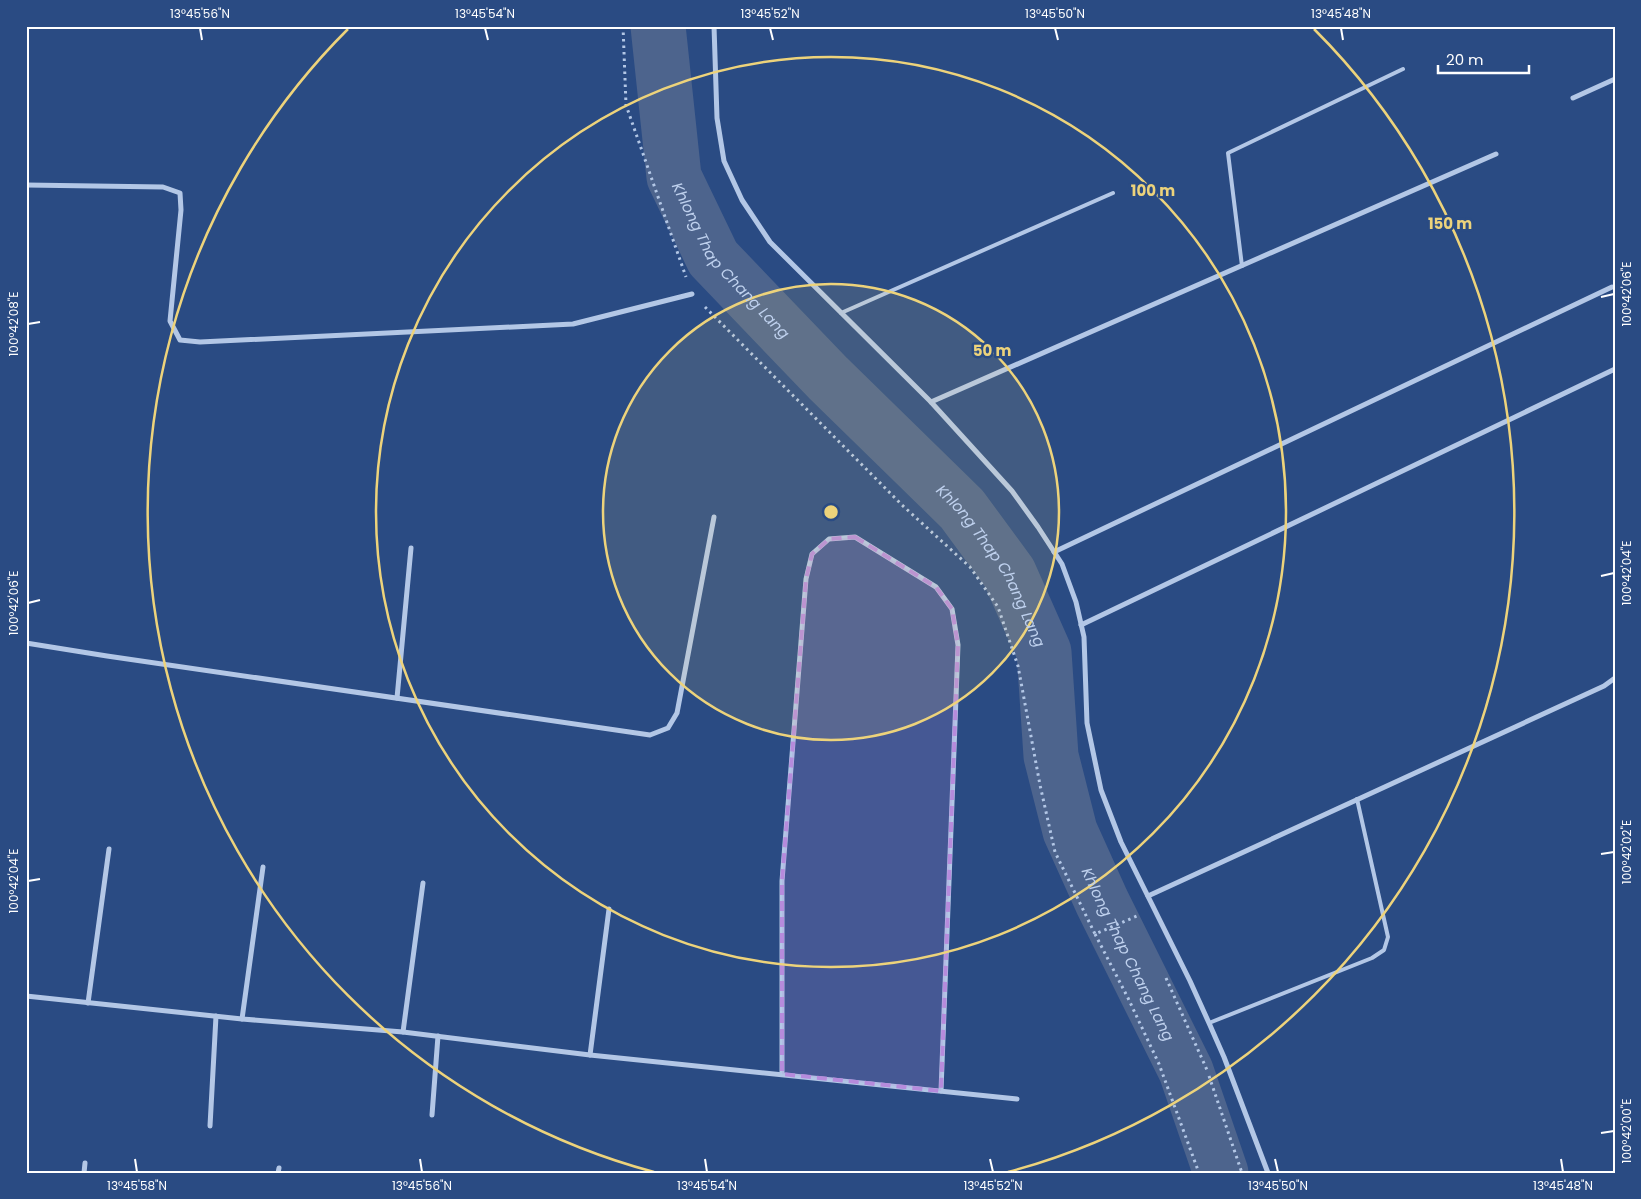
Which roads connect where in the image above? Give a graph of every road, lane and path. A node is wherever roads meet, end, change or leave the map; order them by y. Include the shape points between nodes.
1 (714, 26) edge
2 (1403, 69) dead end
3 (1615, 79) edge
4 (1572, 98) dead end
5 (1496, 154) dead end
6 (26, 185) edge
7 (1113, 194) dead end
8 (1242, 266) junction
9 (1612, 287) dead end
10 (692, 294) dead end
11 (841, 313) junction
12 (1615, 370) edge
13 (931, 402) junction
14 (714, 517) dead end
15 (411, 548) dead end
16 (1054, 552) junction
17 (1081, 624) junction
18 (26, 643) edge
19 (1615, 678) edge
20 (397, 698) junction
21 (1357, 799) junction
22 (109, 848) dead end
23 (263, 867) dead end
24 (423, 884) dead end
25 (1148, 896) junction
26 (609, 909) dead end
27 (1095, 934) dead end
28 (26, 996) edge
29 (88, 1003) junction
30 (216, 1016) junction
31 (242, 1019) junction
32 (1209, 1023) junction
33 (403, 1032) junction
34 (438, 1036) junction
35 (590, 1055) junction
36 (782, 1074) junction
37 (941, 1091) junction
38 (1017, 1099) dead end
39 (432, 1115) dead end
40 (210, 1126) dead end
41 (85, 1163) dead end
42 (84, 1173) edge
43 (1199, 1173) edge
44 (1268, 1173) edge

1 - 11 street via 717,118 724,161 742,200 770,242
2 - 8 lane via 1228,153
3 - 4 street
5 - 8 street
6 - 10 street via 163,187 180,193 170,322 180,340 200,342 573,324
7 - 11 lane
8 - 13 street
9 - 16 street
11 - 13 street
12 - 17 street
13 - 16 street via 1012,491
14 - 20 street via 677,713 668,728 650,735
15 - 20 street
16 - 17 street via 1062,564
17 - 25 street via 1087,723 1101,790 1121,842
18 - 20 street
19 - 21 street via 1604,686
21 - 25 street
21 - 32 lane via 1388,937 1384,950 1372,958
22 - 29 street
23 - 31 street
24 - 33 street
25 - 32 street
26 - 35 street
27 - 43 path via 1159,1064
28 - 29 street
29 - 30 street
30 - 31 street
30 - 40 street
31 - 33 street
32 - 44 street
33 - 34 street
34 - 35 street
34 - 39 street
35 - 36 street
36 - 37 street
36 - 37 street via 782,881 806,579 812,554 829,539 855,536 936,587 952,609 958,644
37 - 38 street
41 - 42 street

